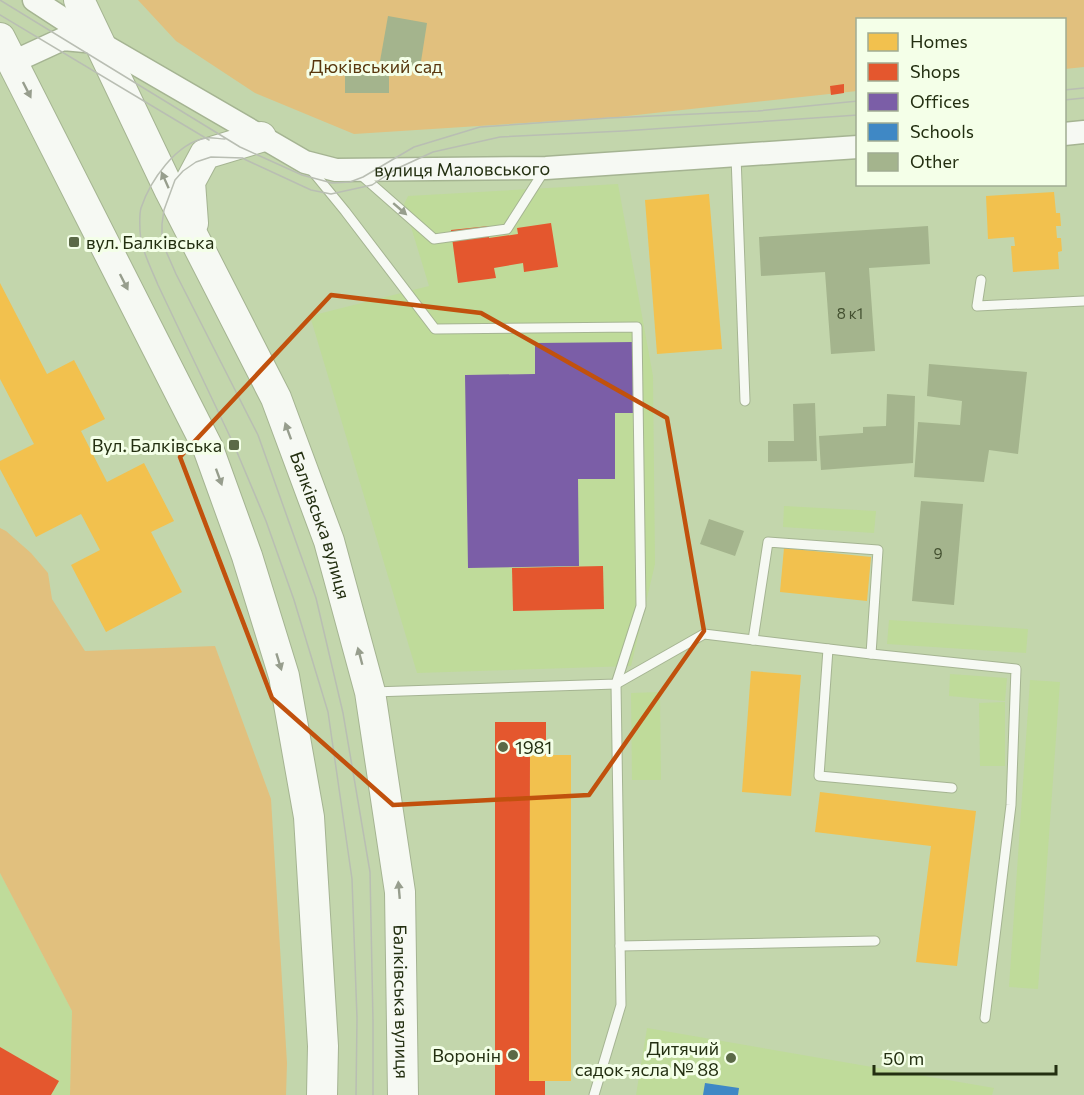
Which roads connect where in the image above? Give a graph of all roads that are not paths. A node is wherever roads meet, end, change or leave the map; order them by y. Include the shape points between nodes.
1 (34, 0) edge
2 (79, 0) edge
3 (100, 43) junction
4 (6, 50) edge
5 (1084, 132) edge
6 (1066, 134) edge
7 (261, 137) junction
8 (856, 147) edge
9 (736, 156) junction
10 (305, 162) junction
11 (546, 168) junction
12 (355, 171) junction
13 (194, 238) junction
14 (981, 280) dead end
15 (1084, 301) edge
16 (745, 401) dead end
17 (753, 640) junction
18 (828, 649) junction
19 (871, 654) junction
20 (616, 684) junction
21 (370, 692) junction
22 (952, 788) dead end
23 (874, 941) dead end
24 (620, 945) junction
25 (985, 1018) dead end
26 (322, 1095) edge
27 (403, 1095) edge
28 (594, 1095) edge

1 - 3 street, вулиця Маловського
2 - 3 main road, Балківська вулиця
3 - 4 street via 63,39
3 - 7 street, вулиця Маловського
13 -> 3 main road, Балківська вулиця
4 -> 26 main road via 208,448 248,556 284,676 309,816 323,1047
5 - 6 street
7 - 10 street, вулиця Маловського
7 - 13 main road via 205,154 190,182
8 - 9 street, вулиця Маловського
9 - 11 street, вулиця Маловського
9 - 16 lane
10 - 12 street, вулиця Маловського
10 - 20 lane via 435,329 637,327 641,606
11 - 12 street, вулиця Маловського
12 -> 11 lane via 434,239 507,229
21 -> 13 main road, Балківська вулиця via 329,541 276,398
14 - 15 lane via 977,306
17 - 18 lane
17 - 19 lane via 768,542 878,550
17 - 20 lane via 704,634
18 - 19 lane
18 - 22 lane via 819,776
19 - 25 lane via 1016,669 1011,805
20 - 21 lane
20 - 24 lane
27 -> 21 main road, Балківська вулиця via 400,892
23 - 24 lane
24 - 28 lane via 621,1005

